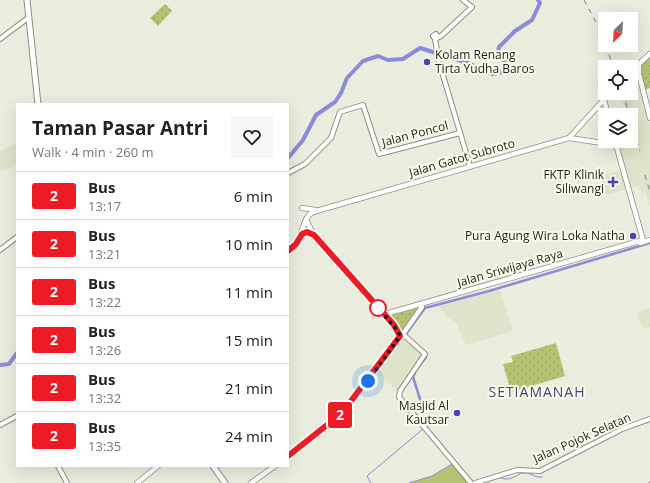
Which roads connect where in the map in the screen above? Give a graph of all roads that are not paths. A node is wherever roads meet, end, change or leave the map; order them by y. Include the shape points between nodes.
1 (26, 0) edge
2 (463, 0) edge
3 (28, 18) junction
4 (0, 39) edge
5 (650, 54) edge
6 (639, 64) joint
7 (638, 74) joint
8 (604, 100) joint
9 (38, 103) edge
10 (606, 108) edge
11 (650, 115) edge
12 (574, 132) junction
13 (460, 133) junction
14 (569, 138) junction
15 (576, 139) junction
16 (598, 141) edge
17 (617, 148) edge
18 (470, 166) junction
19 (289, 172) edge
20 (302, 208) dead end
21 (317, 210) junction
22 (307, 221) junction
23 (303, 233) junction
24 (314, 235) junction
25 (16, 238) edge
26 (650, 240) edge
27 (0, 250) edge
28 (289, 251) edge
29 (534, 274) junction
30 (487, 287) junction
31 (422, 307) junction
32 (382, 313) junction
33 (389, 321) junction
34 (394, 325) junction
35 (403, 334) junction
36 (16, 417) edge
37 (650, 419) edge
38 (0, 425) edge
39 (289, 455) edge
40 (59, 467) edge
41 (157, 467) edge
42 (214, 467) edge
43 (217, 467) edge
44 (274, 467) edge
45 (67, 483) edge
46 (137, 483) edge
47 (226, 483) edge
48 (252, 483) edge
49 (471, 483) edge
50 (475, 483) edge

1 - 3 highway
2 - 13 street via 472,7 437,38 438,56
3 - 4 street
3 - 9 highway
5 - 6 main road
6 - 7 main road
7 - 11 main road
8 - 10 main road
8 - 12 main road
12 - 14 main road
12 - 15 main road
13 - 18 street
13 - 19 street, Jalan Poncol via 379,154 363,105 340,112 331,138 305,164
14 - 15 main road
14 - 18 main road, Jalan Gatot Subroto
15 - 16 main road
17 - 29 main road, Jalan Sriwijaya Raya via 643,240
18 - 21 main road, Jalan Gatot Subroto
20 - 21 main road
21 - 22 main road, Jalan Gatot Subroto via 308,215
22 - 23 main road
22 - 24 main road
23 - 24 main road
23 - 28 main road
24 - 32 main road
25 - 27 street
26 - 29 main road, Jalan Sriwijaya Raya
29 - 30 main road, Jalan Sriwijaya Raya
30 - 31 main road, Jalan Sriwijaya Raya
30 - 32 main road, Jalan Sriwijaya Raya
31 - 33 main road, Jalan Sriwijaya Raya via 392,315
31 - 35 main road
32 - 33 main road
33 - 34 main road
34 - 35 street
34 - 39 main road via 399,338 348,407
35 - 49 street via 425,353 399,396
36 - 38 street
37 - 50 street, Jalan Pojok Selatan via 622,429 540,471 517,470
40 - 45 street
41 - 46 main road
42 - 47 highway
43 - 47 highway
44 - 48 main road

